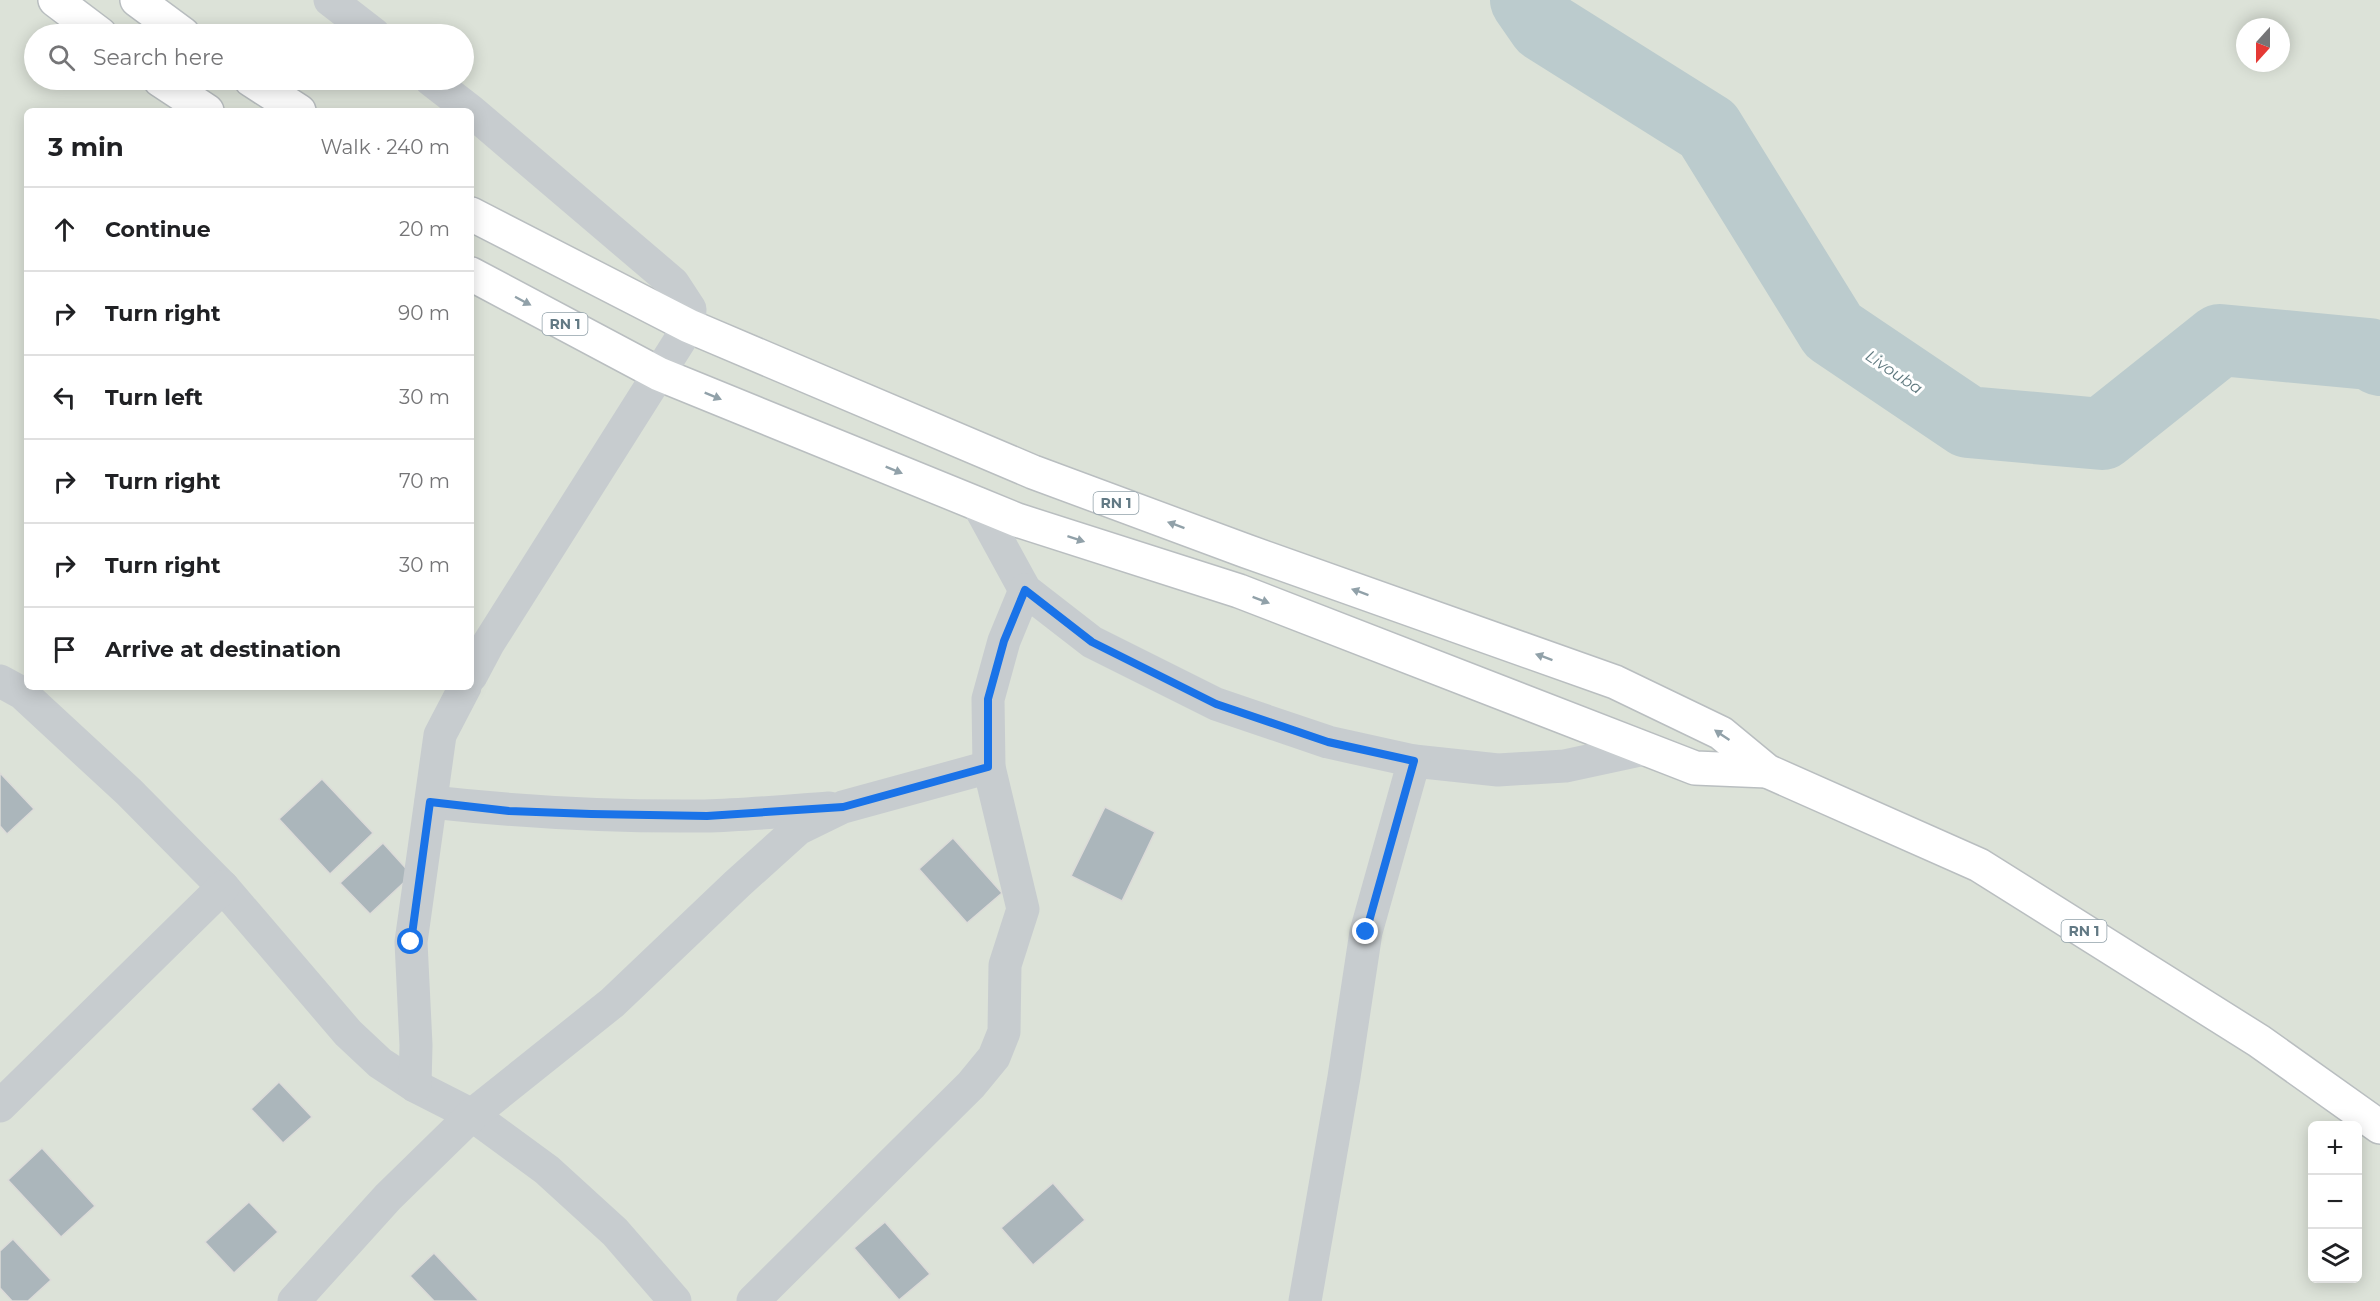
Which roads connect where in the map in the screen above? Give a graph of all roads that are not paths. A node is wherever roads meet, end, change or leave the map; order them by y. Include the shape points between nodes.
1 (55, 0) edge
2 (137, 0) edge
3 (330, 0) edge
4 (87, 24) edge
5 (169, 24) edge
6 (361, 24) edge
7 (175, 90) edge
8 (266, 90) edge
9 (444, 90) edge
10 (202, 108) edge
11 (294, 108) edge
12 (467, 108) edge
13 (474, 114) edge
14 (474, 216) edge
15 (474, 275) edge
16 (689, 326) junction
17 (659, 374) junction
18 (978, 504) junction
19 (1025, 590) junction
20 (474, 670) edge
21 (0, 681) edge
22 (463, 690) edge
23 (1644, 749) junction
24 (1414, 761) junction
25 (988, 767) junction
26 (1767, 771) junction
27 (430, 802) junction
28 (843, 807) junction
29 (223, 887) junction
30 (415, 1086) junction
31 (0, 1106) edge
32 (472, 1115) junction
33 (2380, 1127) edge
34 (294, 1301) edge
35 (675, 1301) edge
36 (753, 1301) edge
37 (1305, 1301) edge

1 - 4 highway
2 - 5 highway
3 - 6 street
7 - 10 highway
8 - 11 highway
9 - 12 street
13 - 16 street via 673,283 690,309
14 - 16 highway, RN 1
15 -> 17 highway, RN 1
16 - 17 street
26 -> 16 highway, RN 1 via 1721,733 1615,682 1033,472
17 -> 18 highway, RN 1
17 - 20 street
18 - 19 street
18 -> 23 highway, RN 1 via 1239,591
19 - 24 street via 1092,642 1216,704 1328,742
19 - 25 street via 1004,641 988,699
21 - 29 street via 22,693 79,744
22 - 27 street via 440,735
23 - 24 street via 1565,765 1498,770
23 - 26 highway, RN 1 via 1695,768
24 - 37 street via 1366,932
25 - 28 street
25 - 36 street via 1023,909 1005,965 1004,1032 994,1057 919,1139
26 - 33 highway, RN 1 via 1979,865 2259,1041
27 - 28 street via 509,811 707,816
27 - 30 street via 411,942
28 - 32 street via 798,830 612,1002
29 - 30 street via 348,1033 380,1063
29 - 31 street
30 - 32 street
32 - 34 street via 388,1197
32 - 35 street via 547,1170 615,1232

